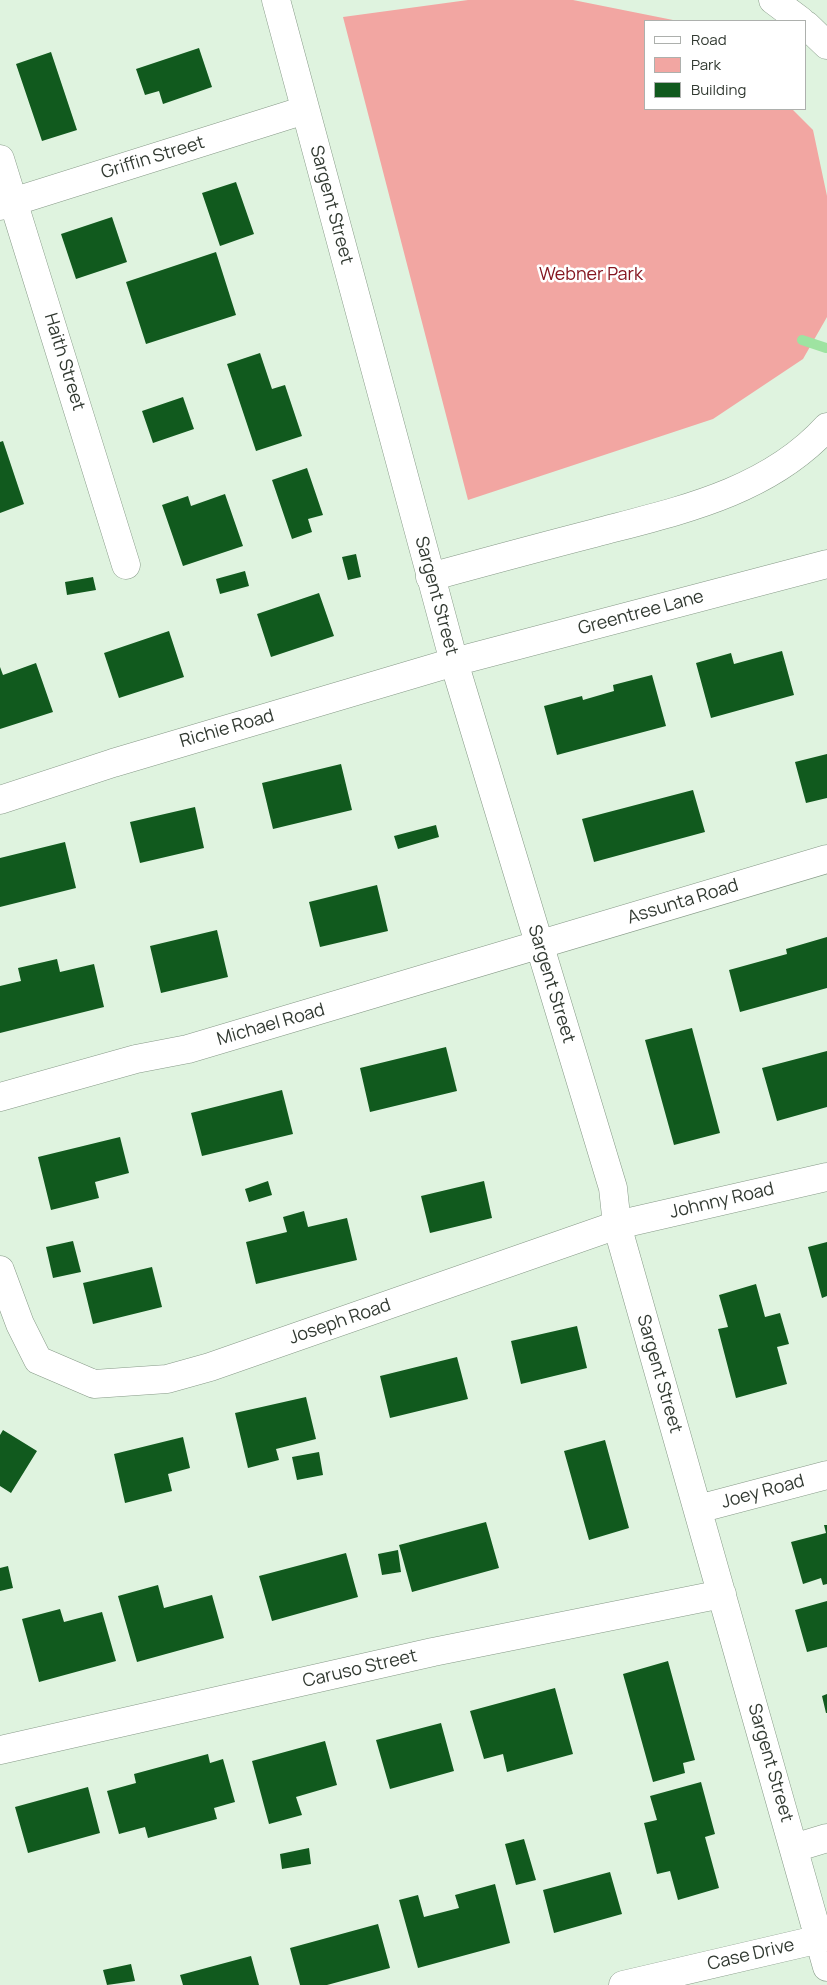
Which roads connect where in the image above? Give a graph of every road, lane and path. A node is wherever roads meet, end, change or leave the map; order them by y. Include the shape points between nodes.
1 (276, 0) edge
2 (773, 0) edge
3 (801, 20) edge
4 (807, 26) edge
5 (827, 45) edge
6 (305, 110) junction
7 (0, 159) edge
8 (7, 203) edge
9 (827, 427) edge
10 (827, 564) edge
11 (126, 565) dead end
12 (430, 577) junction
13 (454, 662) junction
14 (0, 800) edge
15 (827, 859) edge
16 (539, 945) junction
17 (0, 1097) edge
18 (827, 1176) edge
19 (616, 1225) junction
20 (0, 1270) edge
21 (827, 1475) edge
22 (698, 1510) junction
23 (722, 1594) junction
24 (0, 1750) edge
25 (827, 1838) edge
26 (794, 1848) junction
27 (820, 1939) junction
28 (827, 1968) edge
29 (623, 1985) edge

1 - 6 main road, Sargent Street
2 - 3 main road
4 - 5 main road
6 - 8 main road, Griffin Street
6 - 12 main road, Sargent Street
7 - 8 main road, Haith Street
8 - 11 main road, Haith Street
9 - 12 main road via 773,471 718,498
10 - 13 main road, Greentree Lane
12 - 13 main road, Sargent Street
13 - 14 main road, Richie Road via 113,763
13 - 16 main road, Sargent Street
15 - 16 main road, Assunta Road
16 - 17 main road, Michael Road via 188,1049 136,1059
16 - 19 main road, Sargent Street via 613,1188
18 - 19 main road, Johnny Road
19 - 20 main road, Joseph Road via 219,1364 167,1379 94,1384 38,1360 20,1324
19 - 22 main road, Sargent Street
21 - 22 main road, Joey Road
22 - 23 main road, Sargent Street
23 - 24 main road, Caruso Street via 433,1652
23 - 26 main road, Sargent Street
25 - 26 main road
26 - 27 main road, Sargent Street
27 - 28 main road, Sargent Street
27 - 29 main road, Case Drive

